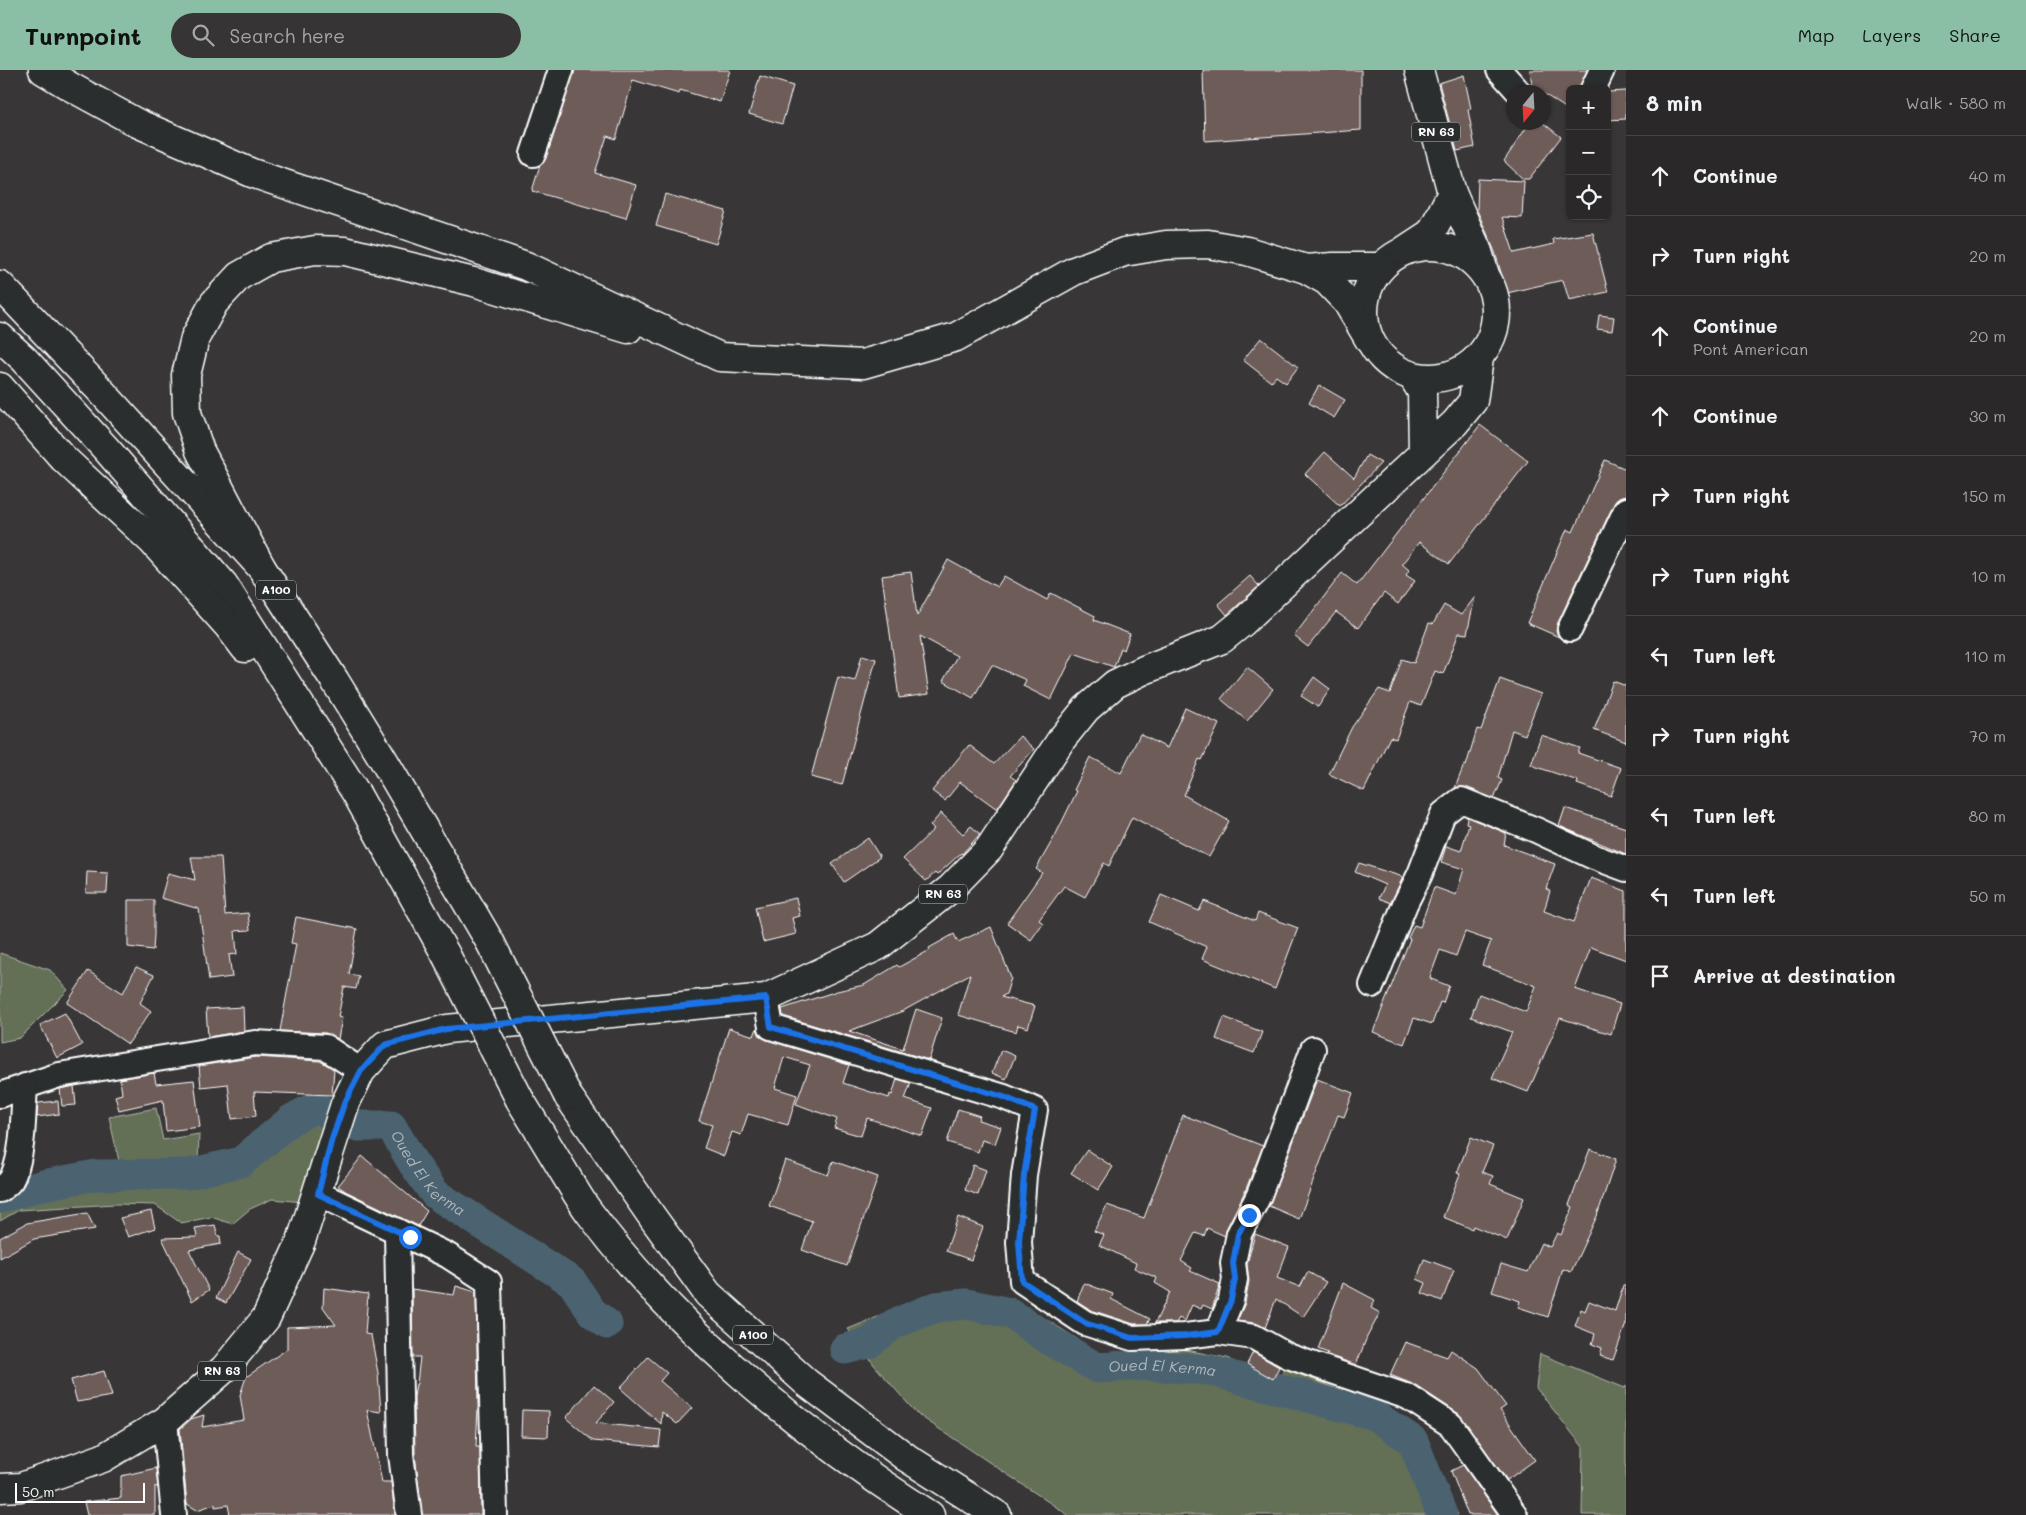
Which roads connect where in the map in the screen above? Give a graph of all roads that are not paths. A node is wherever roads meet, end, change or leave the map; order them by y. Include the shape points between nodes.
1 (43, 70) edge
2 (560, 70) edge
3 (1419, 70) edge
4 (1499, 70) edge
5 (1602, 70) edge
6 (1512, 85) edge
7 (1595, 85) edge
8 (533, 154) dead end
9 (1452, 193) junction
10 (1403, 252) junction
11 (1380, 267) junction
12 (1306, 269) junction
13 (1486, 277) junction
14 (0, 285) edge
15 (0, 337) edge
16 (1370, 341) junction
17 (720, 357) junction
18 (1478, 358) junction
19 (1413, 376) junction
20 (0, 387) edge
21 (1423, 453) junction
22 (1626, 510) edge
23 (261, 567) junction
24 (1570, 629) dead end
25 (356, 793) junction
26 (1626, 869) edge
27 (1372, 985) dead end
28 (766, 998) junction
29 (1313, 1049) dead end
30 (361, 1071) junction
31 (25, 1086) junction
32 (0, 1095) edge
33 (0, 1190) edge
34 (318, 1194) junction
35 (397, 1231) junction
36 (1218, 1332) junction
37 (165, 1421) junction
38 (0, 1488) edge
39 (174, 1515) edge
40 (409, 1515) edge
41 (495, 1515) edge
42 (930, 1515) edge
43 (996, 1515) edge
44 (1515, 1515) edge

1 - 17 main road via 137,123 252,173 526,266
2 - 8 street
3 - 9 main road, RN 63
4 - 6 street
5 - 7 street
9 - 10 main road via 1431,234
9 - 13 main road
10 - 11 main road
10 - 13 main road via 1421,247 1440,247 1474,263
11 - 12 main road
11 - 16 main road via 1369,284 1364,302 1364,322
12 - 16 main road via 1327,282 1347,302
12 - 17 main road via 1247,251 1208,244 1166,245 1124,252 1074,270 956,337 863,364
13 - 18 main road via 1494,297 1496,319 1490,340
14 - 23 main road, A100 / A100
15 - 25 main road, A100 / A100 via 108,451 224,586
16 - 19 main road via 1380,357 1395,369
17 - 23 main road via 404,264 338,251 315,250 271,258 239,276 214,303 195,338 186,376 187,413 200,451
18 - 19 main road via 1448,376 1430,379
18 - 21 main road via 1473,401 1455,424
19 - 21 main road via 1422,392
20 - 25 main road via 63,458 152,542 229,627
21 - 28 main road, RN 63 via 1250,616 1222,638 1115,684 1086,709 1061,740 989,849 950,889 878,946
22 - 24 street
23 - 43 main road, A100 / A100, bridge via 383,759 490,942 568,1096 708,1294 807,1383 907,1458
25 - 42 main road, A100 / A100, bridge via 446,954 520,1100 588,1211 642,1278 712,1348 796,1421 887,1488
26 - 27 street via 1460,800 1443,814
28 - 30 main road, RN 63 via 446,1029 385,1045
28 - 36 street via 771,1027 1004,1097 1035,1110 1019,1242 1022,1281 1085,1323 1132,1338
29 - 36 street via 1259,1194 1238,1234 1231,1300
30 - 31 street via 325,1047 254,1043 59,1075
30 - 34 main road, RN 63 via 344,1104
31 - 32 street
31 - 33 street via 20,1148 13,1176
34 - 35 street
34 - 37 main road, RN 63 via 266,1318 224,1369
35 - 40 street via 401,1455
35 - 41 street via 448,1255 489,1282
36 - 44 street via 1254,1337 1288,1356 1408,1397 1451,1425
37 - 38 main road, RN 63 via 103,1458 20,1487
37 - 39 street

